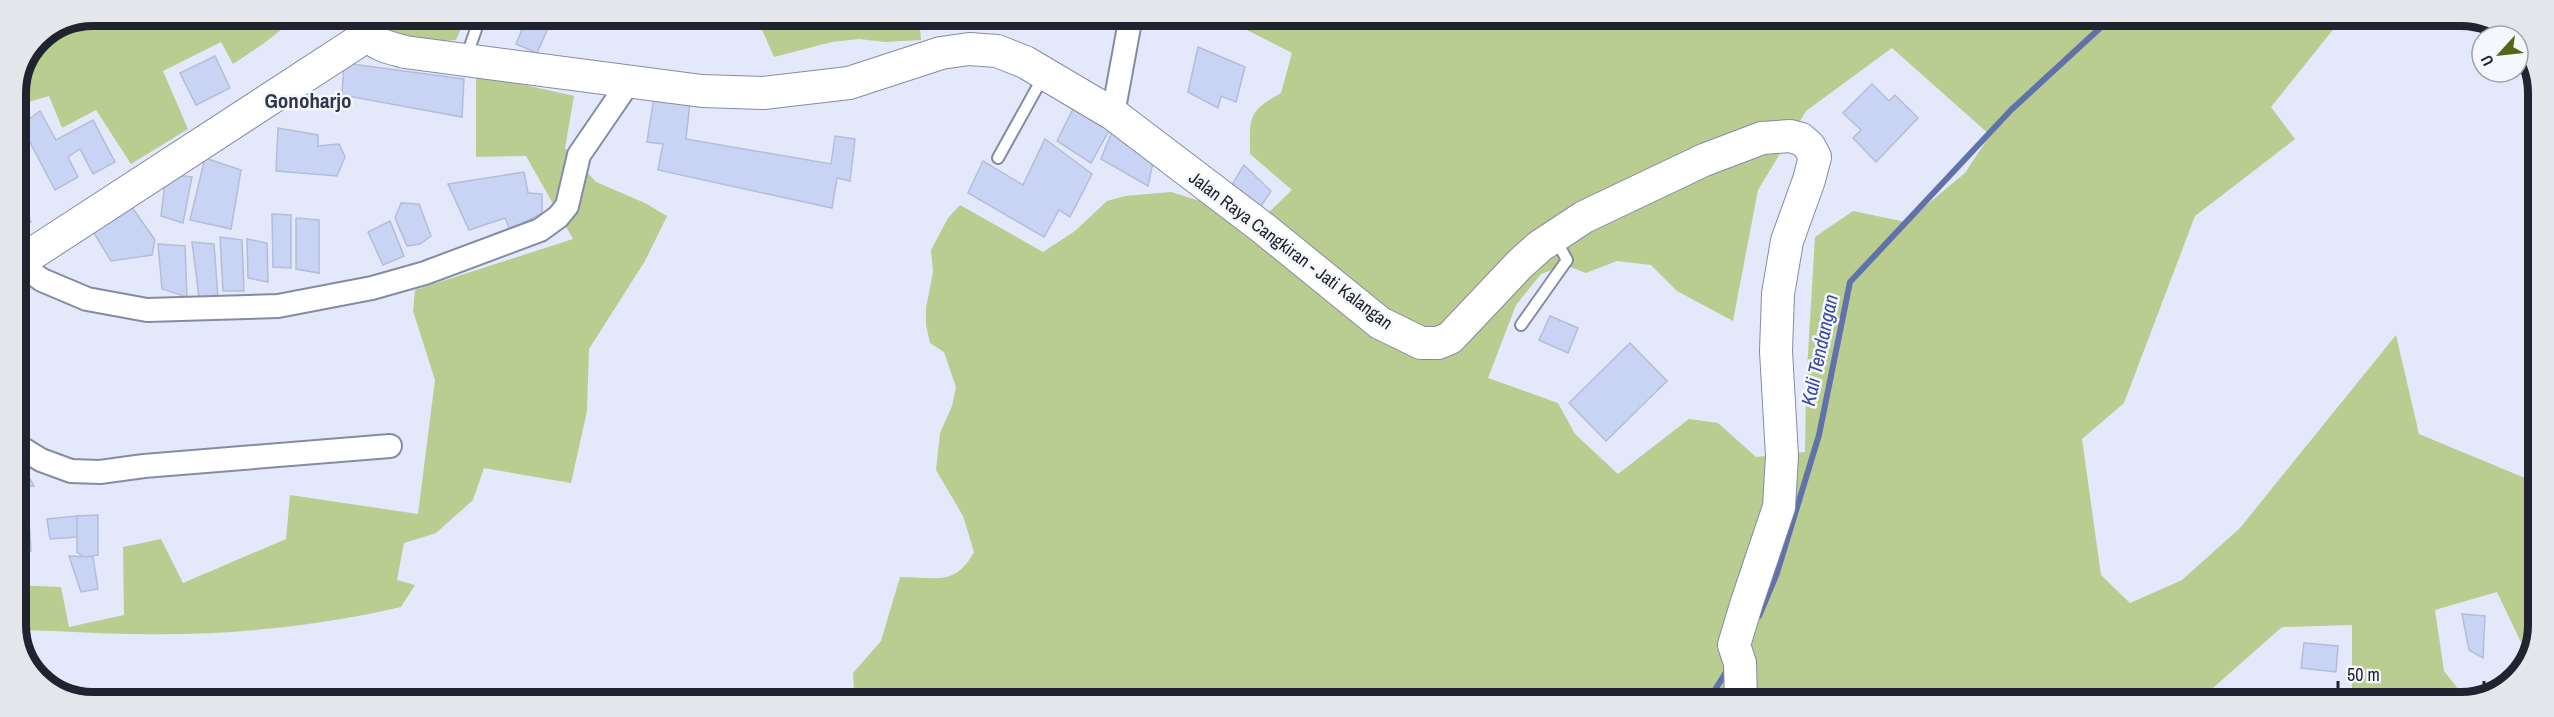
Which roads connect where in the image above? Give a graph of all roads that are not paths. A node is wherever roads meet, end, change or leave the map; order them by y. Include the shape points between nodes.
1 (363, 26) edge
2 (365, 26) edge
3 (477, 26) edge
4 (1129, 26) edge
5 (466, 59) junction
6 (1045, 74) junction
7 (629, 82) junction
8 (1113, 114) junction
9 (998, 158) dead end
10 (1554, 237) junction
11 (26, 257) edge
12 (26, 270) edge
13 (1521, 325) dead end
14 (390, 446) dead end
15 (26, 451) edge
16 (1740, 692) edge

1 - 11 street
2 - 5 street, Jalan Raya Cangkiran - Jati Kalangan via 374,42 384,46
3 - 5 lane
4 - 8 street
5 - 7 street, Jalan Raya Cangkiran - Jati Kalangan
6 - 7 street, Jalan Raya Cangkiran - Jati Kalangan via 997,51 969,49 941,53 849,83 806,89 763,93 702,91
6 - 8 street, Jalan Raya Cangkiran - Jati Kalangan
6 - 9 lane
7 - 12 street via 579,155 567,206 558,217 540,230 425,273 372,288 278,306 182,311 147,310 87,299
8 - 10 street, Jalan Raya Cangkiran - Jati Kalangan via 1380,323 1421,343 1450,338 1520,264
10 - 13 lane via 1567,260
10 - 16 street, Jalan Raya Cangkiran - Jati Kalangan via 1584,217 1704,160 1762,138 1801,139 1815,158 1787,241 1778,294 1776,351 1782,456 1779,507 1747,602 1737,654
14 - 15 street via 100,472 71,471

